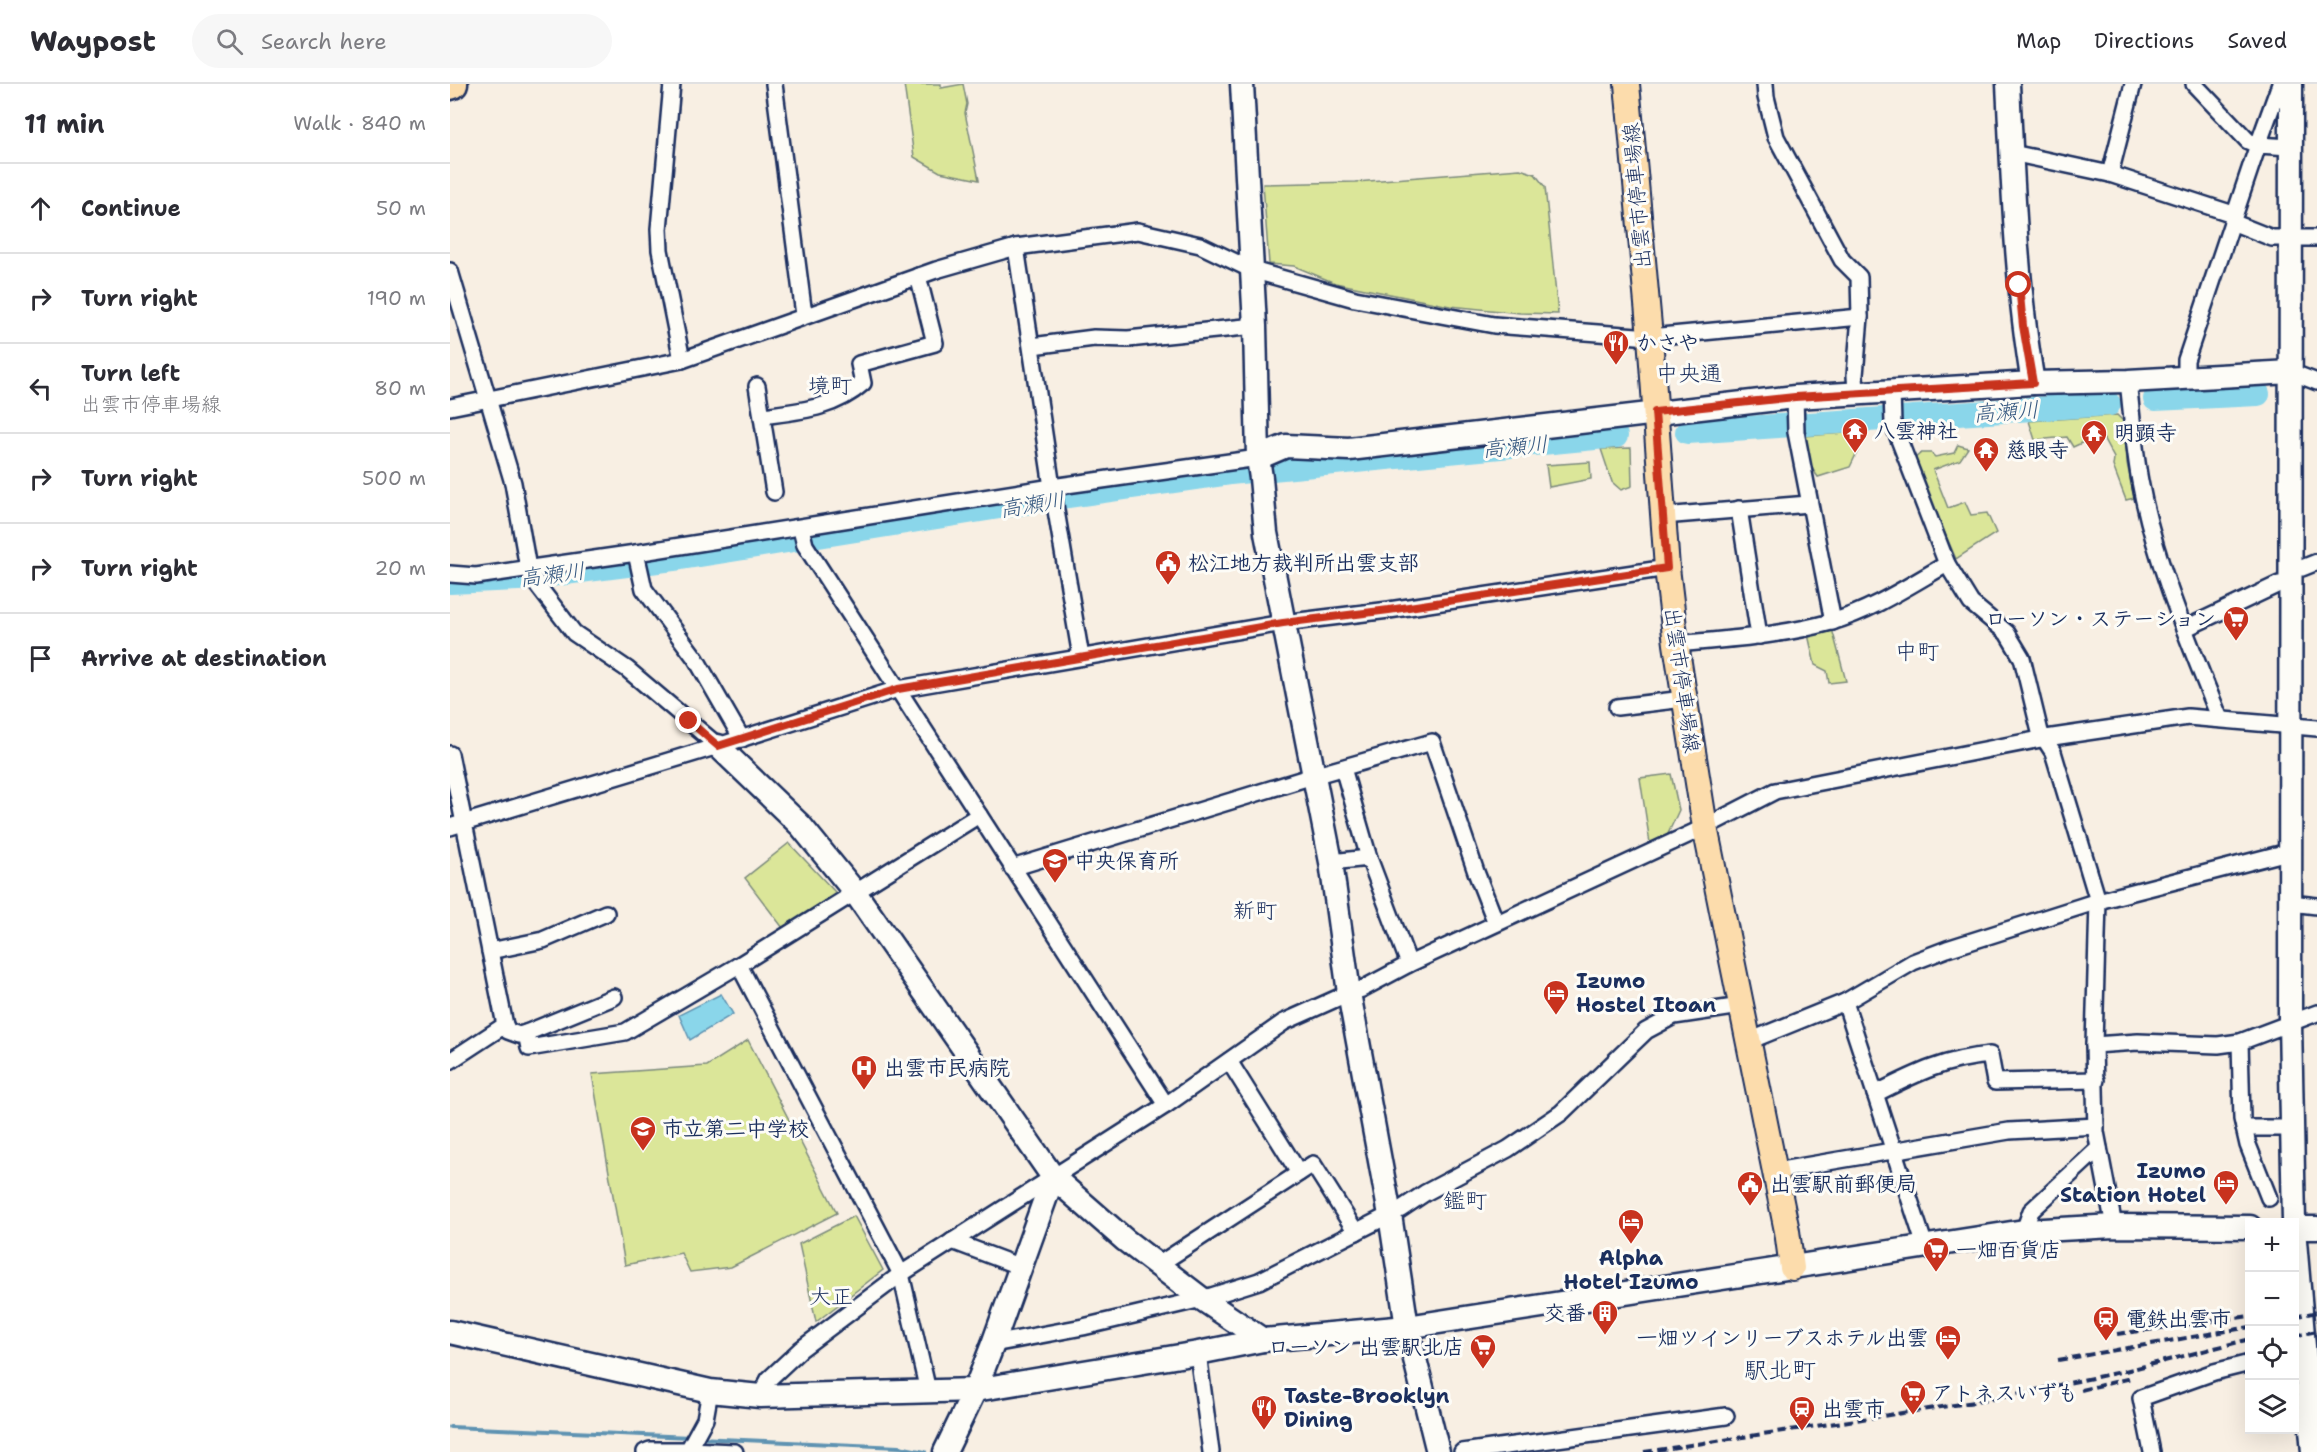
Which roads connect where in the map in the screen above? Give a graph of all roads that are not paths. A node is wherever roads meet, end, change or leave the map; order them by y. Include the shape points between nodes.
1 (672, 84) edge
2 (774, 84) edge
3 (1242, 84) edge
4 (1627, 84) edge
5 (1765, 84) edge
6 (2008, 84) edge
7 (2133, 84) edge
8 (2194, 84) edge
9 (2280, 84) edge
10 (2291, 84) edge
11 (2258, 145) junction
12 (2290, 147) junction
13 (2012, 153) junction
14 (2110, 174) junction
15 (2232, 218) junction
16 (2290, 238) junction
17 (2317, 238) edge
18 (1016, 247) junction
19 (1252, 270) junction
20 (450, 272) edge
21 (918, 276) junction
22 (804, 315) junction
23 (1860, 316) junction
24 (1255, 326) junction
25 (1650, 337) junction
26 (1032, 346) junction
27 (682, 360) junction
28 (2291, 372) junction
29 (2186, 378) junction
30 (2128, 381) junction
31 (2317, 382) edge
32 (2033, 383) junction
33 (756, 386) dead end
34 (1892, 391) junction
35 (1856, 393) junction
36 (1795, 397) junction
37 (487, 400) junction
38 (450, 407) edge
39 (1655, 412) junction
40 (762, 416) junction
41 (1258, 458) junction
42 (1052, 487) junction
43 (774, 492) dead end
44 (1809, 504) junction
45 (1739, 509) junction
46 (1663, 516) junction
47 (801, 528) junction
48 (636, 553) junction
49 (2317, 562) edge
50 (1947, 564) junction
51 (528, 568) junction
52 (1667, 568) junction
53 (450, 574) edge
54 (2290, 576) junction
55 (1833, 622) junction
56 (1283, 623) junction
57 (2184, 629) junction
58 (1759, 636) junction
59 (1676, 644) junction
60 (1081, 657) junction
61 (898, 689) junction
62 (1684, 699) junction
63 (1617, 707) dead end
64 (2220, 719) junction
65 (2290, 727) junction
66 (2317, 728) edge
67 (2046, 738) junction
68 (742, 739) junction
69 (718, 746) junction
70 (450, 754) edge
71 (1343, 768) junction
72 (1313, 776) junction
73 (979, 815) junction
74 (457, 825) edge
75 (1705, 827) junction
76 (2291, 853) junction
77 (1369, 858) junction
78 (1331, 862) junction
79 (1012, 868) junction
80 (854, 891) junction
81 (2098, 902) junction
82 (2291, 903) junction
83 (2317, 906) edge
84 (606, 913) dead end
85 (1496, 923) junction
86 (490, 951) junction
87 (1409, 964) junction
88 (739, 965) junction
89 (1349, 993) junction
90 (614, 997) dead end
91 (1845, 1002) junction
92 (1741, 1006) junction
93 (2317, 1013) edge
94 (2290, 1023) junction
95 (505, 1025) junction
96 (526, 1033) junction
97 (1749, 1041) junction
98 (2240, 1042) junction
99 (2094, 1045) junction
100 (450, 1061) edge
101 (1228, 1061) junction
102 (2096, 1080) junction
103 (1875, 1094) junction
104 (1166, 1105) junction
105 (2096, 1126) junction
106 (2244, 1128) junction
107 (2292, 1128) junction
108 (2099, 1148) junction
109 (1894, 1151) junction
110 (1775, 1171) junction
111 (1299, 1173) junction
112 (1053, 1177) junction
113 (2269, 1198) dead end
114 (1390, 1215) junction
115 (2294, 1218) edge
116 (2114, 1226) junction
117 (2245, 1227) edge
118 (2299, 1228) edge
119 (2317, 1228) edge
120 (2024, 1231) junction
121 (1356, 1232) junction
122 (952, 1241) junction
123 (1925, 1246) junction
124 (1158, 1265) junction
125 (1021, 1267) junction
126 (1792, 1268) junction
127 (2299, 1272) edge
128 (902, 1274) junction
129 (1202, 1299) junction
130 (1407, 1326) junction
131 (450, 1332) edge
132 (1263, 1340) junction
133 (993, 1344) junction
134 (2305, 1348) edge
135 (1198, 1353) junction
136 (2245, 1364) edge
137 (975, 1390) junction
138 (710, 1391) junction
139 (928, 1391) junction
140 (759, 1396) junction
141 (1726, 1416) dead end
142 (688, 1450) junction
143 (946, 1450) edge
144 (645, 1452) edge
145 (735, 1452) edge
146 (1211, 1452) edge
147 (1438, 1452) edge
148 (1462, 1452) edge
149 (2152, 1452) edge
150 (2313, 1452) edge

1 - 27 street via 659,229
2 - 22 street
3 - 19 street
4 - 25 main road, 出雲市停車場線
5 - 23 street via 1776,137 1842,260 1859,277
6 - 13 street
7 - 14 street
8 - 11 street via 2248,141
9 - 11 street
10 - 12 street
11 - 12 street
11 - 15 street
12 - 16 street
13 - 14 street
13 - 32 street via 2019,285
14 - 15 street
15 - 16 street via 2272,238
15 - 29 street via 2186,360
16 - 17 street
16 - 28 street
18 - 19 street via 1138,231 1200,245
18 - 21 street
18 - 26 street
19 - 24 street
19 - 25 street via 1355,299 1494,325
20 - 37 street
21 - 22 street
21 - 40 street via 934,343 859,364 863,383 817,409
22 - 27 street
23 - 25 street
23 - 35 street
24 - 26 street
24 - 41 street
25 - 39 main road, 出雲市停車場線
26 - 42 street
27 - 37 street
28 - 29 street
28 - 31 street
28 - 54 street
29 - 30 street
30 - 32 street
30 - 57 street via 2139,480
32 - 34 street
33 - 40 street
34 - 35 street
34 - 50 street via 1893,424
35 - 36 street
36 - 39 street
36 - 44 street via 1796,432
37 - 38 street
37 - 51 street via 513,483
39 - 41 street via 1349,449 1286,446
39 - 46 main road, 出雲市停車場線
40 - 43 street
41 - 42 street
41 - 56 street via 1266,533
42 - 47 street
42 - 60 street
44 - 45 street
44 - 55 street
45 - 46 street
45 - 58 street
46 - 52 main road, 出雲市停車場線
47 - 48 street
47 - 61 street via 805,545
48 - 51 street
48 - 68 street via 644,589 696,659
49 - 54 street
50 - 55 street via 1880,602
50 - 67 street via 1971,603 2007,633 2022,658 2040,732
51 - 53 street via 476,576
51 - 69 street via 537,586 574,633 627,669
52 - 56 street
52 - 59 main road, 出雲市停車場線
54 - 57 street
54 - 65 street
55 - 58 street
56 - 60 street
56 - 72 street
57 - 64 street
58 - 59 street
59 - 62 main road, 出雲市停車場線
60 - 61 street
61 - 68 street
61 - 73 street
62 - 63 street
62 - 75 main road, 出雲市停車場線
64 - 65 street
64 - 67 street via 2188,717
65 - 66 street
65 - 76 street
67 - 75 street via 1775,791
67 - 81 street
68 - 69 street
69 - 74 street
69 - 80 street via 801,826
70 - 74 street
71 - 72 street
71 - 77 street
71 - 85 street via 1432,742
72 - 78 street
72 - 79 street
73 - 79 street
73 - 80 street
74 - 86 street
75 - 85 street
75 - 92 main road, 出雲市停車場線
76 - 81 street
76 - 82 street
77 - 78 street
77 - 87 street
78 - 89 street
79 - 104 street
80 - 88 street
80 - 112 street
81 - 91 street via 1912,962
81 - 99 street
82 - 83 street
82 - 94 street
84 - 86 street via 543,940
85 - 87 street
86 - 95 street
87 - 89 street
88 - 96 street via 625,1032 529,1048
88 - 128 street
89 - 101 street via 1284,1022
89 - 114 street
90 - 96 street
91 - 97 street
91 - 103 street
92 - 97 main road, 出雲市停車場線
92 - 114 street via 1674,1016 1646,1031 1561,1113 1508,1149
93 - 94 street
94 - 98 street
94 - 107 street
95 - 96 street via 507,1031
95 - 100 street
97 - 110 main road, 出雲市停車場線
98 - 99 street
98 - 106 street
99 - 102 street
101 - 104 street
101 - 111 street
102 - 103 street via 1995,1082 1990,1055 1927,1068
102 - 105 street
103 - 109 street
104 - 112 street
105 - 108 street
105 - 109 street via 2009,1131
106 - 107 street
106 - 113 street
107 - 115 street
108 - 116 street
108 - 120 street via 2031,1211
109 - 110 street
109 - 123 street
110 - 126 main road, 出雲市停車場線
111 - 121 street via 1313,1164
111 - 124 street
112 - 122 street
112 - 124 street
112 - 125 street
114 - 121 street
114 - 130 street
116 - 117 street
116 - 120 street
118 - 119 street
120 - 123 street
121 - 129 street via 1259,1281
122 - 125 street
122 - 128 street
123 - 126 street
124 - 129 street
125 - 133 street
126 - 130 street
127 - 134 street
128 - 139 street
128 - 140 street via 801,1349 769,1378
129 - 132 street
129 - 133 street
130 - 132 street
130 - 147 street
131 - 138 street
132 - 135 street
133 - 137 street
134 - 150 street
135 - 137 street
135 - 146 street
136 - 149 street via 2140,1398
137 - 139 street
137 - 143 street
138 - 140 street
138 - 142 street via 705,1419
139 - 140 street
141 - 148 street
142 - 144 street
142 - 145 street

